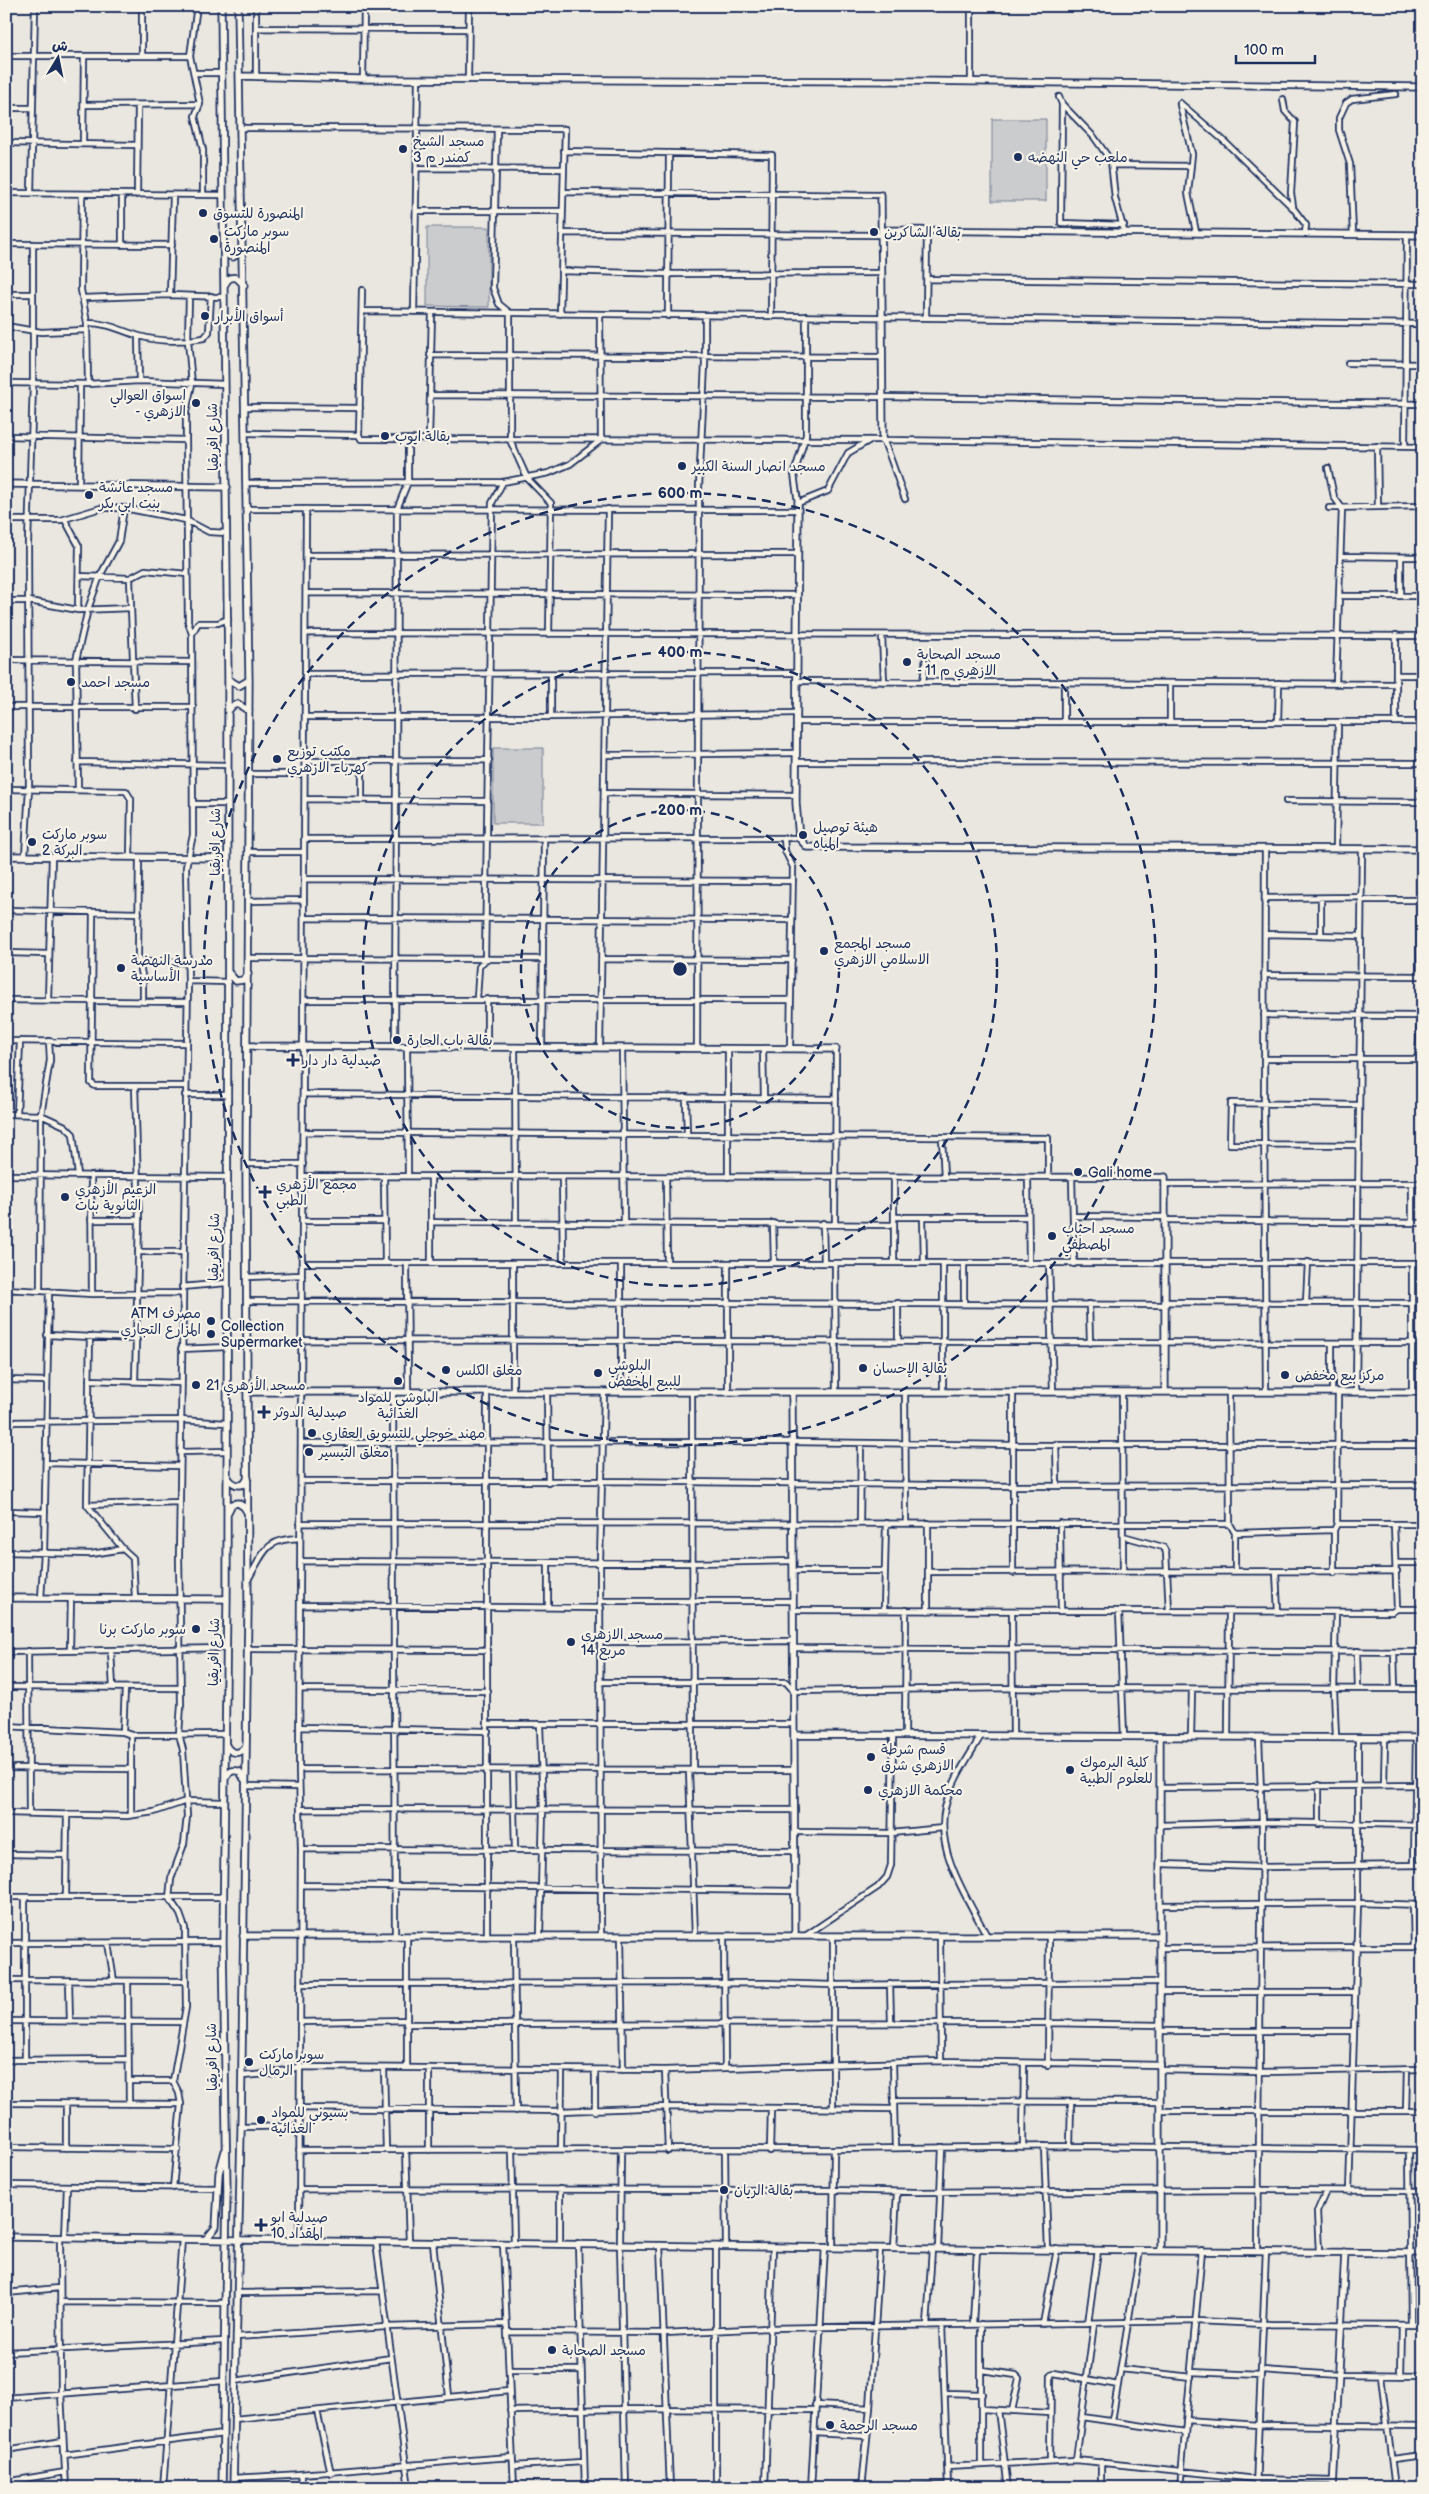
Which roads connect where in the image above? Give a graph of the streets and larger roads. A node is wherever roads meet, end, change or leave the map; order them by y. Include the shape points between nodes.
1 (35, 6) edge
2 (108, 6) edge
3 (142, 6) edge
4 (156, 6) edge
5 (198, 6) edge
6 (221, 6) edge
7 (238, 6) edge
8 (256, 6) edge
9 (364, 6) edge
10 (469, 6) edge
11 (971, 6) edge
12 (256, 28) junction
13 (363, 29) junction
14 (468, 29) junction
15 (6, 56) edge
16 (34, 56) junction
17 (84, 56) junction
18 (142, 56) junction
19 (190, 56) junction
20 (195, 73) junction
21 (221, 74) junction
22 (240, 76) junction
23 (256, 76) junction
24 (363, 79) junction
25 (418, 79) junction
26 (468, 79) junction
27 (971, 82) junction
28 (1423, 87) edge
29 (1396, 94) dead end
30 (1059, 97) dead end
31 (1283, 99) dead end
32 (200, 104) junction
33 (1062, 104) junction
34 (84, 105) junction
35 (138, 106) junction
36 (6, 108) edge
37 (32, 108) junction
38 (241, 128) junction
39 (417, 128) junction
40 (497, 129) junction
41 (6, 143) edge
42 (32, 144) junction
43 (83, 144) junction
44 (137, 145) junction
45 (564, 151) junction
46 (669, 154) junction
47 (1113, 165) junction
48 (1191, 166) junction
49 (417, 168) junction
50 (497, 168) junction
51 (564, 169) junction
52 (564, 192) junction
53 (6, 193) edge
54 (31, 193) junction
55 (669, 193) junction
56 (82, 194) junction
57 (122, 195) junction
58 (137, 195) junction
59 (203, 195) junction
60 (223, 195) junction
61 (771, 195) junction
62 (172, 196) junction
63 (881, 196) joint
64 (1293, 208) junction
65 (416, 211) junction
66 (563, 211) junction
67 (496, 212) junction
68 (1124, 228) junction
69 (927, 230) junction
70 (881, 232) junction
71 (1196, 232) junction
72 (562, 233) junction
73 (669, 233) junction
74 (1305, 233) junction
75 (771, 234) junction
76 (1353, 234) junction
77 (1407, 234) junction
78 (1423, 235) edge
79 (6, 244) edge
80 (33, 244) junction
81 (82, 245) junction
82 (122, 245) junction
83 (172, 245) junction
84 (223, 247) junction
85 (243, 250) junction
86 (562, 271) junction
87 (881, 273) junction
88 (668, 274) junction
89 (772, 274) junction
90 (927, 278) junction
91 (1407, 284) junction
92 (1423, 284) edge
93 (244, 285) junction
94 (224, 288) junction
95 (362, 290) dead end
96 (6, 294) edge
97 (33, 294) junction
98 (170, 295) junction
99 (189, 296) junction
100 (211, 296) junction
101 (224, 297) junction
102 (83, 298) junction
103 (362, 311) junction
104 (414, 312) junction
105 (432, 312) junction
106 (510, 313) junction
107 (560, 314) junction
108 (600, 315) junction
109 (668, 316) junction
110 (704, 316) junction
111 (771, 316) junction
112 (806, 316) junction
113 (881, 317) junction
114 (926, 317) junction
115 (87, 323) junction
116 (1407, 323) junction
117 (1423, 324) edge
118 (6, 326) edge
119 (87, 330) junction
120 (33, 331) junction
121 (138, 336) junction
122 (188, 341) junction
123 (430, 355) junction
124 (510, 356) junction
125 (601, 356) junction
126 (705, 357) junction
127 (880, 357) junction
128 (806, 358) junction
129 (1348, 363) dead end
130 (1407, 364) junction
131 (1423, 364) edge
132 (139, 380) junction
133 (6, 383) edge
134 (33, 384) junction
135 (80, 384) junction
136 (88, 384) junction
137 (192, 384) junction
138 (225, 384) junction
139 (430, 395) junction
140 (510, 395) junction
141 (601, 395) junction
142 (704, 396) junction
143 (806, 397) junction
144 (881, 397) junction
145 (1407, 404) junction
146 (1423, 404) edge
147 (246, 407) junction
148 (360, 408) junction
149 (246, 433) junction
150 (359, 435) junction
151 (6, 436) edge
152 (32, 437) junction
153 (80, 438) junction
154 (408, 439) junction
155 (429, 439) junction
156 (186, 440) junction
157 (510, 440) junction
158 (601, 440) junction
159 (871, 440) junction
160 (883, 440) junction
161 (702, 441) junction
162 (806, 441) junction
163 (1377, 446) junction
164 (1405, 446) junction
165 (1423, 447) edge
166 (1328, 468) dead end
167 (527, 478) junction
168 (408, 482) junction
169 (503, 482) junction
170 (247, 483) junction
171 (6, 484) edge
172 (30, 485) junction
173 (79, 485) junction
174 (187, 487) junction
175 (227, 488) junction
176 (905, 499) dead end
177 (798, 502) junction
178 (1423, 506) edge
179 (1378, 507) junction
180 (124, 508) junction
181 (1329, 508) dead end
182 (1342, 508) junction
183 (247, 509) junction
184 (306, 509) junction
185 (397, 509) junction
186 (493, 509) junction
187 (550, 509) junction
188 (608, 509) junction
189 (699, 510) junction
190 (796, 510) junction
191 (6, 520) edge
192 (30, 520) junction
193 (65, 520) junction
194 (186, 520) junction
195 (227, 533) junction
196 (397, 554) junction
197 (492, 554) junction
198 (550, 554) junction
199 (607, 554) junction
200 (699, 554) junction
201 (796, 554) junction
202 (306, 555) junction
203 (1341, 556) junction
204 (1401, 556) junction
205 (1423, 557) edge
206 (187, 574) junction
207 (79, 576) junction
208 (100, 576) junction
209 (130, 578) junction
210 (306, 593) junction
211 (397, 593) junction
212 (607, 593) junction
213 (699, 593) junction
214 (492, 594) junction
215 (550, 594) junction
216 (797, 595) junction
217 (1401, 595) junction
218 (1340, 596) junction
219 (1423, 596) edge
220 (6, 601) edge
221 (29, 601) junction
222 (131, 608) junction
223 (78, 610) junction
224 (88, 610) junction
225 (228, 619) junction
226 (306, 633) junction
227 (192, 634) junction
228 (397, 634) junction
229 (491, 634) junction
230 (549, 634) junction
231 (606, 634) junction
232 (699, 634) junction
233 (882, 635) junction
234 (1338, 635) junction
235 (1396, 635) junction
236 (796, 636) junction
237 (1423, 636) edge
238 (926, 658) dead end
239 (6, 660) edge
240 (28, 660) junction
241 (76, 660) junction
242 (134, 661) junction
243 (191, 662) junction
244 (796, 673) junction
245 (305, 674) junction
246 (397, 674) junction
247 (490, 674) junction
248 (551, 674) junction
249 (606, 674) junction
250 (698, 674) junction
251 (1396, 675) junction
252 (1423, 676) edge
253 (228, 679) junction
254 (249, 680) junction
255 (796, 681) junction
256 (884, 682) junction
257 (923, 682) junction
258 (1064, 682) junction
259 (1170, 683) junction
260 (1278, 683) junction
261 (1336, 683) junction
262 (1395, 684) junction
263 (6, 707) edge
264 (193, 707) junction
265 (30, 708) junction
266 (76, 709) junction
267 (135, 709) junction
268 (248, 711) junction
269 (228, 712) junction
270 (698, 713) junction
271 (796, 713) junction
272 (605, 714) junction
273 (396, 716) junction
274 (489, 716) junction
275 (305, 717) junction
276 (551, 717) junction
277 (796, 722) junction
278 (1064, 722) junction
279 (1170, 722) junction
280 (1278, 722) junction
281 (1338, 722) junction
282 (1396, 722) junction
283 (1423, 722) edge
284 (698, 753) junction
285 (796, 753) junction
286 (604, 755) junction
287 (489, 760) junction
288 (305, 761) junction
289 (362, 761) junction
290 (396, 761) junction
291 (77, 762) junction
292 (796, 762) junction
293 (1338, 763) junction
294 (1423, 763) edge
295 (192, 764) junction
296 (228, 764) junction
297 (248, 774) junction
298 (305, 774) junction
299 (6, 789) edge
300 (29, 789) junction
301 (78, 790) junction
302 (604, 792) junction
303 (698, 794) junction
304 (796, 795) junction
305 (305, 799) junction
306 (362, 800) junction
307 (396, 800) junction
308 (488, 801) junction
309 (1286, 801) dead end
310 (1336, 802) junction
311 (1423, 802) edge
312 (193, 804) junction
313 (227, 804) junction
314 (784, 838) junction
315 (799, 838) junction
316 (304, 839) junction
317 (396, 839) junction
318 (487, 839) junction
319 (544, 839) junction
320 (603, 839) junction
321 (698, 839) junction
322 (1265, 849) junction
323 (1336, 849) junction
324 (1362, 849) junction
325 (1421, 849) edge
326 (248, 852) junction
327 (304, 852) junction
328 (6, 856) edge
329 (25, 856) junction
330 (52, 856) junction
331 (130, 857) junction
332 (139, 857) junction
333 (188, 858) junction
334 (227, 858) junction
335 (304, 879) junction
336 (486, 879) junction
337 (544, 879) junction
338 (396, 880) junction
339 (698, 880) junction
340 (603, 881) junction
341 (793, 881) junction
342 (1265, 898) junction
343 (1321, 898) junction
344 (1361, 899) junction
345 (304, 900) junction
346 (1421, 900) edge
347 (248, 901) junction
348 (6, 910) edge
349 (50, 912) junction
350 (93, 912) junction
351 (138, 913) junction
352 (304, 918) junction
353 (396, 919) junction
354 (698, 919) junction
355 (486, 920) junction
356 (544, 920) junction
357 (602, 920) junction
358 (792, 920) junction
359 (1264, 934) junction
360 (1321, 935) junction
361 (1361, 936) junction
362 (1421, 936) edge
363 (6, 953) edge
364 (49, 954) junction
365 (248, 958) junction
366 (304, 958) junction
367 (396, 959) junction
368 (602, 959) junction
369 (485, 960) junction
370 (544, 960) junction
371 (697, 960) junction
372 (792, 960) junction
373 (139, 962) junction
374 (188, 962) junction
375 (228, 972) junction
376 (248, 974) junction
377 (1264, 975) junction
378 (1360, 975) junction
379 (1421, 976) edge
380 (188, 981) junction
381 (228, 982) junction
382 (477, 998) junction
383 (487, 998) junction
384 (395, 999) junction
385 (542, 999) junction
386 (601, 999) junction
387 (697, 999) junction
388 (6, 1000) edge
389 (48, 1000) junction
390 (91, 1000) junction
391 (304, 1000) junction
392 (790, 1000) junction
393 (143, 1002) junction
394 (187, 1002) junction
395 (1264, 1015) junction
396 (1360, 1016) junction
397 (1421, 1016) edge
398 (6, 1041) edge
399 (20, 1041) junction
400 (50, 1041) junction
401 (91, 1041) junction
402 (186, 1043) junction
403 (248, 1046) junction
404 (303, 1046) junction
405 (487, 1046) junction
406 (395, 1047) junction
407 (407, 1047) junction
408 (515, 1048) junction
409 (542, 1048) junction
410 (600, 1048) junction
411 (622, 1048) junction
412 (697, 1048) junction
413 (728, 1048) junction
414 (763, 1049) junction
415 (790, 1049) junction
416 (836, 1049) joint
417 (1264, 1059) junction
418 (1360, 1059) junction
419 (1421, 1059) edge
420 (135, 1086) junction
421 (185, 1086) junction
422 (303, 1094) junction
423 (185, 1095) junction
424 (228, 1095) junction
425 (407, 1095) junction
426 (515, 1096) junction
427 (622, 1097) junction
428 (686, 1097) junction
429 (728, 1098) junction
430 (764, 1098) junction
431 (836, 1099) junction
432 (1264, 1103) junction
433 (1359, 1105) junction
434 (6, 1114) edge
435 (17, 1114) junction
436 (41, 1116) junction
437 (303, 1132) junction
438 (408, 1133) junction
439 (516, 1134) junction
440 (622, 1135) junction
441 (687, 1135) junction
442 (727, 1136) junction
443 (836, 1137) junction
444 (942, 1138) junction
445 (1264, 1144) junction
446 (1358, 1145) junction
447 (246, 1164) junction
448 (302, 1164) junction
449 (6, 1175) edge
450 (91, 1175) junction
451 (42, 1176) junction
452 (78, 1176) junction
453 (137, 1176) junction
454 (302, 1176) junction
455 (384, 1176) junction
456 (408, 1176) junction
457 (184, 1177) junction
458 (228, 1177) junction
459 (431, 1177) junction
460 (516, 1177) junction
461 (562, 1177) junction
462 (622, 1177) junction
463 (666, 1177) junction
464 (728, 1177) junction
465 (835, 1177) junction
466 (894, 1177) junction
467 (944, 1177) junction
468 (1028, 1177) junction
469 (1048, 1177) junction
470 (1072, 1177) junction
471 (1165, 1177) joint
472 (1358, 1183) junction
473 (1412, 1183) junction
474 (1423, 1183) edge
475 (1165, 1184) junction
476 (1265, 1184) junction
477 (1073, 1216) junction
478 (922, 1217) junction
479 (1028, 1217) junction
480 (894, 1218) junction
481 (1165, 1218) junction
482 (91, 1220) junction
483 (139, 1220) junction
484 (302, 1221) junction
485 (385, 1221) junction
486 (1265, 1221) junction
487 (431, 1222) junction
488 (516, 1222) junction
489 (562, 1222) junction
490 (624, 1222) junction
491 (1358, 1222) junction
492 (1412, 1222) junction
493 (1423, 1222) edge
494 (666, 1223) junction
495 (773, 1223) junction
496 (824, 1223) junction
497 (835, 1224) junction
498 (894, 1225) junction
499 (138, 1252) junction
500 (183, 1252) junction
501 (1265, 1262) junction
502 (1308, 1262) junction
503 (1358, 1262) junction
504 (302, 1263) junction
505 (385, 1263) junction
506 (407, 1263) junction
507 (431, 1263) junction
508 (513, 1263) junction
509 (563, 1263) junction
510 (621, 1263) junction
511 (666, 1263) junction
512 (728, 1263) junction
513 (774, 1263) junction
514 (824, 1263) junction
515 (836, 1263) junction
516 (894, 1263) junction
517 (964, 1263) junction
518 (1412, 1263) junction
519 (1423, 1263) edge
520 (924, 1264) junction
521 (943, 1264) junction
522 (1029, 1264) junction
523 (1049, 1264) junction
524 (1074, 1264) junction
525 (1164, 1264) junction
526 (302, 1275) junction
527 (248, 1277) junction
528 (226, 1282) junction
529 (182, 1287) junction
530 (7, 1289) edge
531 (40, 1290) junction
532 (49, 1291) junction
533 (138, 1292) junction
534 (182, 1293) junction
535 (92, 1294) junction
536 (248, 1301) junction
537 (302, 1301) junction
538 (407, 1301) junction
539 (514, 1302) junction
540 (622, 1302) junction
541 (728, 1302) junction
542 (1266, 1302) junction
543 (1306, 1302) junction
544 (1357, 1302) junction
545 (1412, 1302) junction
546 (836, 1303) junction
547 (898, 1303) junction
548 (943, 1303) junction
549 (964, 1303) junction
550 (1050, 1304) junction
551 (1089, 1304) junction
552 (1165, 1304) junction
553 (6, 1322) edge
554 (47, 1335) junction
555 (90, 1336) junction
556 (136, 1339) junction
557 (302, 1340) junction
558 (407, 1340) junction
559 (514, 1340) junction
560 (621, 1341) junction
561 (728, 1341) junction
562 (835, 1341) junction
563 (898, 1342) junction
564 (943, 1342) junction
565 (1051, 1342) junction
566 (1090, 1343) junction
567 (1164, 1344) junction
568 (1266, 1344) junction
569 (1332, 1344) junction
570 (1357, 1344) junction
571 (1412, 1344) junction
572 (1423, 1344) edge
573 (228, 1347) junction
574 (181, 1349) junction
575 (6, 1380) edge
576 (89, 1380) junction
577 (47, 1381) junction
578 (135, 1381) junction
579 (181, 1383) junction
580 (247, 1392) junction
581 (301, 1392) junction
582 (393, 1392) junction
583 (408, 1392) junction
584 (487, 1392) junction
585 (513, 1392) junction
586 (547, 1392) junction
587 (604, 1392) junction
588 (621, 1392) junction
589 (692, 1392) junction
590 (728, 1392) junction
591 (792, 1392) junction
592 (836, 1392) junction
593 (905, 1392) junction
594 (943, 1392) junction
595 (1014, 1392) junction
596 (1053, 1392) junction
597 (1122, 1392) junction
598 (1164, 1392) junction
599 (1228, 1392) junction
600 (1266, 1392) junction
601 (1335, 1392) junction
602 (1356, 1392) junction
603 (1412, 1392) junction
604 (1423, 1392) edge
605 (180, 1420) junction
606 (47, 1421) junction
607 (6, 1422) edge
608 (89, 1422) junction
609 (226, 1423) junction
610 (792, 1442) junction
611 (301, 1443) junction
612 (548, 1443) junction
613 (604, 1443) junction
614 (694, 1443) junction
615 (861, 1443) junction
616 (393, 1444) junction
617 (487, 1444) junction
618 (906, 1444) junction
619 (1056, 1444) junction
620 (1122, 1444) junction
621 (1338, 1444) junction
622 (1014, 1445) junction
623 (1229, 1445) junction
624 (1423, 1445) edge
625 (227, 1451) junction
626 (180, 1452) junction
627 (46, 1463) junction
628 (88, 1464) junction
629 (180, 1466) junction
630 (228, 1476) junction
631 (248, 1478) junction
632 (301, 1481) junction
633 (603, 1481) junction
634 (393, 1482) junction
635 (487, 1482) junction
636 (548, 1482) junction
637 (693, 1482) junction
638 (792, 1483) junction
639 (860, 1484) junction
640 (906, 1484) junction
641 (1057, 1484) junction
642 (1122, 1484) junction
643 (1230, 1484) junction
644 (1423, 1485) edge
645 (1014, 1486) junction
646 (1336, 1486) junction
647 (179, 1502) junction
648 (87, 1504) junction
649 (6, 1511) edge
650 (44, 1512) junction
651 (248, 1514) junction
652 (227, 1515) junction
653 (300, 1523) junction
654 (394, 1523) junction
655 (488, 1523) junction
656 (602, 1523) junction
657 (693, 1523) junction
658 (793, 1523) junction
659 (860, 1523) junction
660 (886, 1523) junction
661 (906, 1523) junction
662 (928, 1523) junction
663 (1013, 1523) junction
664 (1060, 1523) junction
665 (1122, 1524) junction
666 (1230, 1524) junction
667 (1337, 1524) junction
668 (1394, 1524) junction
669 (1423, 1524) edge
670 (1334, 1530) junction
671 (1235, 1533) junction
672 (1123, 1536) junction
673 (300, 1538) junction
674 (123, 1549) junction
675 (6, 1552) edge
676 (44, 1553) junction
677 (301, 1561) junction
678 (793, 1561) junction
679 (394, 1562) junction
680 (488, 1562) junction
681 (548, 1562) junction
682 (600, 1562) junction
683 (693, 1563) junction
684 (1396, 1563) junction
685 (1423, 1563) edge
686 (1123, 1570) junction
687 (793, 1571) junction
688 (884, 1571) junction
689 (1059, 1571) junction
690 (1168, 1571) junction
691 (1235, 1571) junction
692 (1396, 1571) junction
693 (928, 1572) junction
694 (1013, 1572) junction
695 (1276, 1572) junction
696 (1334, 1573) junction
697 (248, 1579) junction
698 (6, 1598) edge
699 (41, 1598) junction
700 (72, 1598) junction
701 (135, 1598) junction
702 (180, 1598) junction
703 (227, 1599) junction
704 (601, 1601) junction
705 (694, 1601) junction
706 (793, 1601) junction
707 (301, 1605) junction
708 (394, 1605) junction
709 (488, 1606) junction
710 (548, 1607) junction
711 (601, 1608) junction
712 (1397, 1609) junction
713 (1423, 1609) edge
714 (793, 1610) junction
715 (884, 1610) junction
716 (906, 1610) junction
717 (928, 1610) junction
718 (1012, 1611) junction
719 (1061, 1611) junction
720 (1119, 1611) junction
721 (1169, 1611) junction
722 (1229, 1612) junction
723 (1278, 1612) junction
724 (1336, 1612) junction
725 (693, 1640) junction
726 (794, 1641) junction
727 (601, 1642) junction
728 (179, 1648) junction
729 (226, 1648) junction
730 (394, 1648) junction
731 (794, 1648) junction
732 (906, 1648) junction
733 (300, 1649) junction
734 (1014, 1649) junction
735 (1121, 1649) junction
736 (70, 1650) junction
737 (247, 1650) junction
738 (488, 1650) junction
739 (1229, 1650) junction
740 (1335, 1651) junction
741 (1357, 1651) junction
742 (6, 1652) edge
743 (28, 1652) junction
744 (111, 1652) junction
745 (1394, 1652) junction
746 (1423, 1652) edge
747 (601, 1682) junction
748 (694, 1682) junction
749 (6, 1687) edge
750 (28, 1688) junction
751 (113, 1688) junction
752 (181, 1688) junction
753 (1013, 1688) junction
754 (1122, 1688) junction
755 (125, 1689) junction
756 (301, 1689) junction
757 (1192, 1689) junction
758 (1228, 1689) junction
759 (1395, 1689) junction
760 (1423, 1689) edge
761 (395, 1690) junction
762 (905, 1690) junction
763 (1334, 1690) junction
764 (1358, 1690) junction
765 (488, 1691) junction
766 (794, 1691) junction
767 (488, 1724) junction
768 (794, 1724) junction
769 (540, 1725) junction
770 (693, 1725) junction
771 (6, 1726) edge
772 (27, 1726) junction
773 (602, 1726) junction
774 (301, 1727) junction
775 (395, 1729) junction
776 (488, 1731) junction
777 (123, 1732) junction
778 (180, 1734) junction
779 (131, 1735) junction
780 (794, 1736) junction
781 (893, 1736) junction
782 (905, 1736) junction
783 (981, 1736) junction
784 (1013, 1736) junction
785 (225, 1737) junction
786 (1124, 1737) junction
787 (1160, 1737) junction
788 (1191, 1737) junction
789 (1228, 1737) junction
790 (1259, 1737) junction
791 (1336, 1738) junction
792 (1358, 1738) junction
793 (1385, 1738) junction
794 (1416, 1738) junction
795 (1423, 1738) edge
796 (246, 1743) junction
797 (30, 1767) junction
798 (6, 1768) edge
799 (131, 1769) junction
800 (299, 1769) junction
801 (540, 1769) junction
802 (395, 1770) junction
803 (514, 1770) junction
804 (601, 1770) junction
805 (794, 1770) junction
806 (487, 1771) junction
807 (691, 1771) junction
808 (225, 1782) junction
809 (245, 1784) junction
810 (1358, 1785) junction
811 (1384, 1785) junction
812 (1415, 1785) junction
813 (1423, 1785) edge
814 (1259, 1786) junction
815 (1319, 1786) junction
816 (300, 1787) junction
817 (1160, 1788) junction
818 (186, 1801) junction
819 (224, 1802) junction
820 (692, 1808) junction
821 (300, 1809) junction
822 (395, 1809) junction
823 (486, 1809) junction
824 (513, 1809) junction
825 (543, 1809) junction
826 (602, 1810) junction
827 (794, 1810) junction
828 (6, 1813) edge
829 (29, 1813) junction
830 (67, 1814) junction
831 (131, 1815) junction
832 (1262, 1822) junction
833 (1319, 1824) junction
834 (1160, 1825) junction
835 (1359, 1825) junction
836 (1415, 1825) junction
837 (1423, 1825) edge
838 (943, 1828) junction
839 (795, 1832) junction
840 (891, 1833) junction
841 (301, 1849) junction
842 (395, 1849) junction
843 (486, 1849) junction
844 (515, 1849) junction
845 (542, 1849) junction
846 (602, 1849) junction
847 (694, 1850) junction
848 (795, 1851) junction
849 (6, 1854) edge
850 (66, 1855) junction
851 (1160, 1864) junction
852 (1358, 1865) junction
853 (1414, 1865) junction
854 (1423, 1865) edge
855 (1261, 1867) junction
856 (301, 1885) junction
857 (395, 1886) junction
858 (486, 1887) junction
859 (540, 1888) junction
860 (601, 1889) junction
861 (695, 1890) junction
862 (795, 1891) junction
863 (6, 1897) edge
864 (66, 1897) junction
865 (224, 1897) junction
866 (25, 1898) junction
867 (168, 1898) junction
868 (1358, 1903) junction
869 (1260, 1904) junction
870 (1160, 1905) junction
871 (1413, 1905) junction
872 (1423, 1905) edge
873 (243, 1936) junction
874 (301, 1936) junction
875 (395, 1936) junction
876 (407, 1936) junction
877 (487, 1936) junction
878 (514, 1936) junction
879 (540, 1936) junction
880 (601, 1936) junction
881 (621, 1936) junction
882 (695, 1936) junction
883 (724, 1936) junction
884 (795, 1936) junction
885 (805, 1936) junction
886 (832, 1936) junction
887 (940, 1936) junction
888 (987, 1936) junction
889 (1049, 1936) junction
890 (1160, 1936) junction
891 (222, 1942) junction
892 (6, 1943) edge
893 (25, 1943) junction
894 (108, 1943) junction
895 (184, 1944) junction
896 (1260, 1946) junction
897 (1356, 1947) junction
898 (1414, 1947) junction
899 (1423, 1947) edge
900 (1160, 1948) junction
901 (6, 1980) edge
902 (24, 1980) junction
903 (69, 1981) junction
904 (114, 1981) junction
905 (186, 1981) junction
906 (128, 1982) junction
907 (515, 1982) junction
908 (1160, 1982) junction
909 (407, 1983) junction
910 (724, 1983) junction
911 (1048, 1983) junction
912 (300, 1984) junction
913 (622, 1984) junction
914 (890, 1984) junction
915 (939, 1984) junction
916 (832, 1985) junction
917 (1259, 1991) junction
918 (1160, 1992) junction
919 (1355, 1992) junction
920 (6, 2021) edge
921 (24, 2021) junction
922 (70, 2022) junction
923 (127, 2022) junction
924 (183, 2022) junction
925 (300, 2022) junction
926 (406, 2022) junction
927 (891, 2023) junction
928 (939, 2023) junction
929 (1048, 2023) junction
930 (515, 2024) junction
931 (622, 2024) junction
932 (725, 2024) junction
933 (833, 2024) junction
934 (1160, 2028) junction
935 (1354, 2031) junction
936 (1258, 2032) junction
937 (128, 2059) junction
938 (6, 2060) edge
939 (25, 2060) junction
940 (941, 2062) junction
941 (893, 2063) junction
942 (1024, 2063) junction
943 (833, 2065) junction
944 (1048, 2065) junction
945 (299, 2067) junction
946 (384, 2068) junction
947 (407, 2068) junction
948 (430, 2068) junction
949 (726, 2068) junction
950 (1160, 2068) junction
951 (516, 2070) junction
952 (562, 2070) junction
953 (595, 2070) junction
954 (623, 2070) junction
955 (665, 2070) junction
956 (1353, 2070) junction
957 (1407, 2070) junction
958 (1423, 2070) edge
959 (1258, 2072) junction
960 (242, 2076) junction
961 (129, 2081) junction
962 (173, 2081) junction
963 (893, 2101) junction
964 (1160, 2102) junction
965 (6, 2103) edge
966 (1023, 2103) junction
967 (1071, 2103) junction
968 (66, 2104) junction
969 (129, 2104) junction
970 (180, 2104) junction
971 (666, 2107) junction
972 (299, 2108) junction
973 (771, 2108) junction
974 (833, 2109) junction
975 (894, 2109) junction
976 (1259, 2109) junction
977 (385, 2110) junction
978 (428, 2110) junction
979 (1352, 2110) junction
980 (516, 2111) junction
981 (561, 2111) junction
982 (595, 2111) junction
983 (1160, 2111) junction
984 (1406, 2111) junction
985 (1423, 2111) edge
986 (241, 2126) junction
987 (299, 2126) junction
988 (226, 2146) junction
989 (1044, 2146) junction
990 (1070, 2146) junction
991 (6, 2147) edge
992 (942, 2147) junction
993 (1022, 2147) junction
994 (66, 2148) junction
995 (895, 2148) junction
996 (1160, 2148) junction
997 (1260, 2148) junction
998 (178, 2149) junction
999 (561, 2149) junction
1000 (1351, 2149) junction
1001 (299, 2150) junction
1002 (386, 2150) junction
1003 (406, 2150) junction
1004 (429, 2150) junction
1005 (512, 2150) junction
1006 (621, 2150) junction
1007 (834, 2150) junction
1008 (1409, 2150) junction
1009 (1423, 2150) edge
1010 (668, 2151) junction
1011 (725, 2151) junction
1012 (770, 2151) junction
1013 (6, 2186) edge
1014 (67, 2186) junction
1015 (173, 2188) junction
1016 (218, 2188) junction
1017 (299, 2189) junction
1018 (513, 2189) junction
1019 (560, 2189) junction
1020 (620, 2189) junction
1021 (408, 2190) junction
1022 (833, 2190) junction
1023 (1160, 2190) junction
1024 (1259, 2190) junction
1025 (726, 2191) junction
1026 (940, 2191) junction
1027 (1326, 2191) junction
1028 (1409, 2191) junction
1029 (1423, 2191) edge
1030 (897, 2192) junction
1031 (1045, 2192) junction
1032 (1349, 2192) junction
1033 (6, 2237) edge
1034 (63, 2238) junction
1035 (227, 2238) junction
1036 (182, 2239) junction
1037 (206, 2239) junction
1038 (238, 2239) junction
1039 (300, 2241) junction
1040 (376, 2242) junction
1041 (409, 2242) junction
1042 (433, 2243) junction
1043 (503, 2243) junction
1044 (514, 2243) junction
1045 (560, 2243) junction
1046 (578, 2243) junction
1047 (620, 2244) junction
1048 (660, 2245) junction
1049 (716, 2246) junction
1050 (726, 2246) junction
1051 (774, 2247) junction
1052 (825, 2247) junction
1053 (833, 2247) junction
1054 (880, 2248) junction
1055 (894, 2248) junction
1056 (935, 2249) junction
1057 (977, 2249) junction
1058 (1048, 2249) junction
1059 (1056, 2249) junction
1060 (1098, 2250) junction
1061 (1140, 2250) junction
1062 (1160, 2250) junction
1063 (1202, 2250) junction
1064 (1258, 2251) junction
1065 (1266, 2251) junction
1066 (1318, 2251) junction
1067 (1346, 2252) junction
1068 (1412, 2252) junction
1069 (1423, 2253) edge
1070 (60, 2288) junction
1071 (382, 2291) junction
1072 (6, 2293) edge
1073 (237, 2293) junction
1074 (178, 2301) junction
1075 (60, 2302) junction
1076 (226, 2304) junction
1077 (1196, 2321) junction
1078 (1088, 2323) junction
1079 (506, 2324) junction
1080 (973, 2324) junction
1081 (981, 2324) junction
1082 (1043, 2324) junction
1083 (1094, 2324) junction
1084 (1128, 2324) junction
1085 (1264, 2324) junction
1086 (442, 2325) junction
1087 (942, 2325) junction
1088 (1342, 2325) junction
1089 (1402, 2325) junction
1090 (1411, 2325) junction
1091 (1423, 2325) edge
1092 (876, 2326) junction
1093 (927, 2326) junction
1094 (386, 2327) junction
1095 (769, 2328) junction
1096 (820, 2328) junction
1097 (717, 2331) junction
1098 (507, 2332) junction
1099 (579, 2332) junction
1100 (624, 2333) junction
1101 (664, 2333) junction
1102 (236, 2337) junction
1103 (225, 2341) junction
1104 (174, 2344) junction
1105 (61, 2349) junction
1106 (6, 2352) edge
1107 (391, 2358) junction
1108 (1120, 2369) junction
1109 (509, 2370) junction
1110 (580, 2370) junction
1111 (982, 2370) junction
1112 (1261, 2372) junction
1113 (1191, 2374) junction
1114 (1339, 2375) junction
1115 (1401, 2375) junction
1116 (1382, 2376) junction
1117 (1423, 2376) edge
1118 (235, 2380) junction
1119 (1087, 2380) junction
1120 (224, 2382) junction
1121 (172, 2385) junction
1122 (1118, 2385) junction
1123 (510, 2391) junction
1124 (61, 2393) junction
1125 (946, 2393) junction
1126 (982, 2394) junction
1127 (449, 2396) junction
1128 (6, 2398) edge
1129 (397, 2402) junction
1130 (815, 2408) junction
1131 (870, 2408) junction
1132 (624, 2409) junction
1133 (715, 2409) junction
1134 (768, 2409) junction
1135 (982, 2409) junction
1136 (582, 2410) junction
1137 (666, 2410) junction
1138 (998, 2410) junction
1139 (317, 2411) junction
1140 (510, 2411) junction
1141 (1012, 2411) junction
1142 (1049, 2413) junction
1143 (1082, 2417) junction
1144 (234, 2419) junction
1145 (1186, 2420) junction
1146 (1112, 2421) junction
1147 (1258, 2425) junction
1148 (1337, 2426) junction
1149 (1387, 2426) junction
1150 (1423, 2427) edge
1151 (1185, 2432) junction
1152 (814, 2433) junction
1153 (223, 2434) junction
1154 (867, 2436) junction
1155 (63, 2441) junction
1156 (166, 2442) junction
1157 (6, 2450) edge
1158 (64, 2455) junction
1159 (1423, 2455) edge
1160 (512, 2457) junction
1161 (1393, 2459) junction
1162 (1050, 2460) junction
1163 (1076, 2460) junction
1164 (583, 2462) junction
1165 (1101, 2462) junction
1166 (1005, 2463) junction
1167 (405, 2464) junction
1168 (981, 2465) junction
1169 (513, 2466) junction
1170 (948, 2467) junction
1171 (65, 2472) junction
1172 (331, 2473) junction
1173 (1182, 2473) junction
1174 (301, 2475) junction
1175 (233, 2478) junction
1176 (1257, 2479) junction
1177 (1334, 2481) junction
1178 (6, 2482) edge
1179 (948, 2486) edge
1180 (919, 2487) edge
1181 (66, 2488) edge
1182 (163, 2488) edge
1183 (222, 2488) edge
1184 (232, 2488) edge
1185 (300, 2488) edge
1186 (410, 2488) edge
1187 (514, 2488) edge
1188 (585, 2488) edge
1189 (626, 2488) edge
1190 (670, 2488) edge
1191 (716, 2488) edge
1192 (764, 2488) edge
1193 (811, 2488) edge
1194 (862, 2488) edge
1195 (867, 2488) edge
1196 (879, 2488) edge
1197 (1008, 2488) edge
1198 (1101, 2488) edge
1199 (1180, 2488) edge
1200 (1256, 2488) edge
1201 (1333, 2488) edge
1202 (1395, 2488) edge

1 - 16 street
2 - 3 street
3 - 4 street
3 - 18 street
5 - 19 street
6 - 21 street, شارع افريقيا
7 - 22 street, شارع افريقيا
8 - 12 street
9 - 13 street
10 - 14 street
11 - 27 street
12 - 13 street
12 - 23 street
13 - 14 street
13 - 24 street
14 - 26 street
15 - 16 street
16 - 17 street
16 - 37 street
17 - 18 street
17 - 34 street
18 - 19 street
19 - 20 street
20 - 21 street
20 - 32 street
21 - 60 street, شارع افريقيا
22 - 23 street
22 - 38 street, شارع افريقيا
23 - 24 street
24 - 25 street
25 - 26 street
25 - 39 street
26 - 27 street
27 - 28 street
29 - 76 street via 1352,99 1346,103 1339,118 1339,130 1350,164
30 - 33 street
31 - 64 street via 1285,111 1295,122
32 - 35 street
32 - 59 street via 195,116 202,150
33 - 47 street via 1094,137
33 - 68 street via 1061,222
34 - 35 street
34 - 43 street
35 - 44 street
36 - 37 street
37 - 42 street
38 - 39 street
38 - 85 street, شارع افريقيا
39 - 40 street
39 - 49 street
40 - 45 street via 565,129
40 - 50 street
41 - 42 street
42 - 43 street
42 - 54 street
43 - 44 street
44 - 58 street
45 - 46 street
45 - 51 street
46 - 55 street
46 - 61 street via 772,155
47 - 48 street
47 - 68 street via 1115,198
48 - 64 street via 1190,145 1180,104 1223,140
48 - 71 street via 1188,193
49 - 50 street
49 - 65 street
50 - 51 street
50 - 67 street
51 - 52 street
52 - 55 street
52 - 66 street
53 - 54 street
54 - 56 street
55 - 61 street
55 - 73 street
56 - 57 street
56 - 81 street
57 - 58 street
57 - 82 street
58 - 62 street
59 - 60 street
59 - 62 street
60 - 84 street, شارع افريقيا
61 - 63 street
61 - 75 street
62 - 83 street
63 - 70 street
64 - 74 street via 1306,225
65 - 67 street
65 - 104 street
66 - 67 street
66 - 72 street
67 - 106 street via 493,288 499,304
68 - 69 street
68 - 71 street
69 - 70 street
69 - 90 street
70 - 75 street
70 - 87 street
71 - 74 street
72 - 73 street
72 - 86 street
73 - 75 street
73 - 88 street
74 - 76 street
75 - 89 street
76 - 77 street
77 - 78 street
77 - 91 street
79 - 80 street
80 - 81 street
80 - 97 street
81 - 82 street
81 - 102 street
82 - 83 street
83 - 98 street
84 - 85 street via 230,257 236,257
84 - 94 street, شارع افريقيا
85 - 93 street, شارع افريقيا
86 - 88 street
86 - 107 street
87 - 89 street
87 - 113 street
88 - 89 street
88 - 109 street
89 - 111 street
90 - 91 street
90 - 114 street
91 - 92 street
91 - 116 street
93 - 94 street via 233,277 227,280
93 - 147 street, شارع افريقيا
94 - 101 street, شارع افريقيا
95 - 103 street
96 - 97 street
97 - 120 street
98 - 99 street
98 - 102 street
99 - 100 street
99 - 122 street
100 - 101 street
100 - 122 street via 208,336
101 - 138 street, شارع افريقيا
102 - 115 street
103 - 104 street
103 - 148 street
104 - 105 street
105 - 106 street
105 - 123 street
106 - 107 street
106 - 124 street
107 - 108 street
108 - 109 street
108 - 125 street
109 - 110 street
110 - 111 street
110 - 126 street
111 - 112 street
112 - 113 street
112 - 128 street
113 - 114 street
113 - 127 street
114 - 116 street
115 - 119 street
115 - 121 street via 107,324
116 - 117 street
116 - 130 street
118 - 120 street
119 - 120 street
119 - 136 street
120 - 134 street
121 - 122 street
121 - 132 street
122 - 137 street
123 - 124 street
123 - 139 street
124 - 125 street
124 - 140 street
125 - 126 street
125 - 141 street
126 - 128 street
126 - 142 street
127 - 128 street
127 - 144 street
128 - 143 street
129 - 130 street
130 - 131 street
130 - 145 street
132 - 136 street
132 - 137 street
133 - 134 street
134 - 135 street
134 - 152 street
135 - 136 street
135 - 153 street
137 - 138 street
137 - 156 street via 186,412
138 - 175 street, شارع افريقيا
139 - 140 street
139 - 155 street
140 - 141 street
140 - 157 street
141 - 142 street
141 - 158 street
142 - 143 street
142 - 161 street
143 - 144 street
143 - 162 street
144 - 145 street
144 - 160 street
145 - 146 street
145 - 164 street
147 - 148 street
147 - 149 street, شارع افريقيا
148 - 150 street
149 - 150 street
149 - 170 street, شارع افريقيا
150 - 154 street via 361,439
151 - 152 street
152 - 153 street
152 - 172 street
153 - 156 street
153 - 173 street
154 - 155 street
154 - 168 street
155 - 157 street
156 - 174 street
157 - 158 street
157 - 167 street
158 - 161 street
158 - 167 street via 570,464
159 - 160 street
159 - 162 street
159 - 177 street via 848,454 828,491
160 - 163 street
160 - 176 street
161 - 162 street
161 - 189 street
162 - 177 street via 794,474
163 - 164 street
163 - 179 street
164 - 165 street
166 - 182 street via 1334,497
167 - 169 street
167 - 187 street via 551,504
168 - 169 street
168 - 170 street
168 - 185 street
169 - 186 street via 494,498
170 - 183 street, شارع افريقيا
171 - 172 street
172 - 173 street
172 - 192 street
173 - 174 street
174 - 175 street
174 - 194 street
175 - 195 street, شارع افريقيا
177 - 190 street
178 - 179 street
179 - 182 street
180 - 193 street via 101,508
180 - 194 street
180 - 208 street via 119,541
181 - 182 street
182 - 203 street
183 - 184 street
183 - 254 street, شارع افريقيا
184 - 185 street
184 - 202 street
185 - 186 street
185 - 196 street
186 - 187 street
186 - 197 street
187 - 188 street
187 - 198 street
188 - 189 street
188 - 199 street
189 - 190 street
189 - 200 street
190 - 201 street
191 - 192 street
192 - 193 street
192 - 221 street
193 - 207 street via 79,546
194 - 195 street via 205,531
194 - 206 street
195 - 225 street, شارع افريقيا
196 - 197 street
196 - 202 street
196 - 211 street
197 - 198 street
197 - 214 street
198 - 199 street
198 - 215 street
199 - 200 street
199 - 212 street
200 - 201 street
200 - 213 street
201 - 216 street
202 - 210 street
203 - 204 street
203 - 218 street
204 - 205 street
204 - 217 street
206 - 209 street via 145,570
206 - 227 street via 188,622
207 - 208 street
207 - 223 street
208 - 209 street
208 - 224 street
209 - 222 street
210 - 211 street
210 - 226 street
211 - 214 street
211 - 228 street
212 - 213 street
212 - 215 street
212 - 231 street
213 - 216 street
213 - 232 street
214 - 215 street
214 - 229 street
215 - 230 street
216 - 236 street
217 - 218 street
217 - 219 street
218 - 234 street
220 - 221 street
221 - 223 street
221 - 240 street
222 - 224 street
222 - 242 street
223 - 224 street
224 - 241 street
225 - 227 street via 218,623 198,623
225 - 253 street, شارع افريقيا
226 - 228 street
226 - 245 street
227 - 243 street
228 - 229 street
228 - 246 street
229 - 230 street
229 - 247 street
230 - 231 street
231 - 232 street
231 - 249 street
232 - 236 street
232 - 250 street
233 - 234 street
233 - 236 street
233 - 256 street
234 - 235 street
234 - 261 street
235 - 237 street
235 - 251 street
236 - 244 street
238 - 257 street
239 - 240 street
240 - 241 street
240 - 265 street
241 - 242 street
241 - 266 street
242 - 243 street
242 - 267 street
243 - 264 street
244 - 250 street
244 - 255 street
245 - 246 street
245 - 275 street
246 - 247 street
246 - 273 street
247 - 248 street
247 - 274 street
248 - 249 street
248 - 276 street
249 - 250 street
249 - 272 street
250 - 270 street
251 - 252 street
251 - 262 street
253 - 254 street via 239,686
253 - 269 street, شارع افريقيا
254 - 268 street, شارع افريقيا
255 - 256 street
255 - 271 street
256 - 257 street
257 - 258 street
258 - 259 street
258 - 278 street
259 - 260 street
259 - 279 street
260 - 261 street
260 - 280 street
261 - 262 street
262 - 282 street
263 - 265 street
264 - 267 street
264 - 295 street
265 - 266 street
265 - 300 street
266 - 267 street
266 - 291 street
268 - 269 street via 241,704 236,704
268 - 297 street, شارع افريقيا
269 - 296 street, شارع افريقيا
270 - 271 street
270 - 272 street
270 - 284 street
271 - 277 street
272 - 276 street
272 - 286 street
273 - 274 street
273 - 275 street
273 - 290 street
274 - 276 street
274 - 287 street
275 - 288 street
277 - 278 street
277 - 285 street
278 - 279 street
279 - 280 street
280 - 281 street
281 - 282 street
281 - 293 street
282 - 283 street
284 - 285 street
284 - 286 street
284 - 303 street
285 - 292 street
286 - 302 street
287 - 290 street
287 - 308 street
288 - 289 street
288 - 298 street
289 - 290 street
289 - 306 street
290 - 307 street
291 - 295 street
291 - 301 street
292 - 293 street
292 - 304 street
293 - 294 street
293 - 310 street
295 - 296 street
295 - 312 street
296 - 313 street, شارع افريقيا
297 - 298 street
297 - 326 street, شارع افريقيا
298 - 305 street
299 - 300 street
300 - 301 street
300 - 329 street
301 - 331 street via 122,790 130,794
302 - 303 street
302 - 320 street
303 - 304 street
303 - 321 street
304 - 315 street
305 - 306 street
305 - 316 street
306 - 307 street
307 - 308 street
307 - 317 street
308 - 318 street
309 - 310 street
310 - 311 street
310 - 323 street
312 - 313 street
312 - 333 street
313 - 334 street, شارع افريقيا
314 - 315 street
314 - 321 street
314 - 341 street via 785,851 793,867
315 - 322 street via 804,846 814,849
316 - 317 street
316 - 327 street
317 - 318 street
317 - 338 street
318 - 319 street
318 - 336 street
319 - 320 street
319 - 337 street
320 - 321 street
320 - 340 street
321 - 339 street
322 - 323 street
322 - 342 street
323 - 324 street
324 - 325 street
324 - 344 street
325 - 346 street
326 - 327 street
326 - 347 street, شارع افريقيا
327 - 335 street
328 - 329 street
329 - 330 street
330 - 331 street
330 - 349 street
331 - 332 street
332 - 333 street
332 - 351 street
333 - 334 street
333 - 374 street
334 - 375 street, شارع افريقيا
335 - 338 street
335 - 345 street
336 - 337 street
336 - 338 street
336 - 355 street
337 - 340 street
337 - 356 street
338 - 353 street
339 - 340 street
339 - 341 street
339 - 354 street
340 - 357 street
341 - 358 street
342 - 343 street
342 - 359 street
343 - 344 street
343 - 360 street
344 - 346 street
344 - 361 street
345 - 347 street
345 - 352 street
346 - 362 street
347 - 365 street, شارع افريقيا
348 - 349 street
349 - 350 street
349 - 364 street
350 - 351 street
350 - 390 street
351 - 373 street
352 - 353 street
352 - 366 street
353 - 355 street
353 - 367 street
354 - 357 street
354 - 358 street
354 - 371 street
355 - 356 street
355 - 369 street
356 - 357 street
356 - 370 street
357 - 368 street
358 - 372 street
359 - 360 street
359 - 377 street
360 - 361 street
361 - 378 street
362 - 379 street
363 - 364 street
364 - 389 street
365 - 366 street
365 - 376 street, شارع افريقيا
366 - 367 street
366 - 391 street
367 - 369 street
367 - 384 street
368 - 371 street
368 - 386 street
369 - 370 street
369 - 382 street via 479,965
370 - 385 street
371 - 372 street
371 - 387 street
372 - 392 street
373 - 374 street
373 - 393 street
374 - 380 street
375 - 376 street via 239,982
375 - 381 street, شارع افريقيا
376 - 403 street, شارع افريقيا
377 - 378 street
377 - 395 street
378 - 379 street
378 - 396 street
380 - 381 street
380 - 394 street
381 - 424 street, شارع افريقيا
382 - 383 street
382 - 384 street
383 - 385 street
383 - 405 street
384 - 391 street
384 - 406 street
385 - 386 street
385 - 409 street
386 - 387 street
386 - 410 street
387 - 392 street
387 - 412 street
388 - 389 street
389 - 390 street
390 - 393 street
390 - 401 street
391 - 404 street
392 - 415 street
393 - 394 street
394 - 402 street
395 - 396 street
395 - 417 street
396 - 397 street
396 - 418 street
397 - 419 street
398 - 399 street
399 - 400 street
399 - 435 street
400 - 401 street
400 - 436 street
401 - 402 street
401 - 420 street via 93,1085
402 - 421 street
403 - 404 street
403 - 447 street, شارع افريقيا
404 - 406 street
404 - 422 street
405 - 407 street
405 - 408 street
406 - 407 street
407 - 425 street
408 - 409 street
408 - 426 street
409 - 410 street
410 - 411 street
411 - 412 street
411 - 427 street
412 - 413 street
413 - 414 street
413 - 429 street
414 - 415 street
414 - 430 street
415 - 416 street
416 - 431 street
417 - 418 street
417 - 432 street
418 - 419 street
418 - 433 street
420 - 421 street
420 - 453 street
421 - 423 street
422 - 425 street
422 - 437 street
423 - 424 street
423 - 457 street
424 - 458 street, شارع افريقيا
425 - 426 street
425 - 438 street
426 - 427 street
426 - 439 street
427 - 428 street
427 - 440 street
428 - 429 street
428 - 441 street
429 - 430 street
429 - 442 street
430 - 431 street
431 - 443 street
432 - 433 street
432 - 445 street
432 - 445 street via 1231,1103 1230,1144
433 - 446 street
434 - 435 street
435 - 436 street
436 - 451 street
436 - 452 street via 65,1126 73,1134
437 - 438 street
437 - 448 street
438 - 439 street
438 - 456 street
439 - 440 street
439 - 460 street
440 - 441 street
440 - 462 street
441 - 442 street
442 - 443 street
442 - 464 street
443 - 444 street
443 - 465 street
444 - 467 street
444 - 469 street via 1048,1138
445 - 446 street
445 - 476 street
446 - 472 street
447 - 448 street
447 - 527 street, شارع افريقيا
448 - 454 street
449 - 451 street
450 - 452 street
450 - 453 street
450 - 482 street
451 - 452 street
451 - 531 street
453 - 457 street
453 - 483 street
454 - 455 street
454 - 484 street
455 - 456 street
455 - 485 street
456 - 459 street
457 - 458 street
457 - 500 street
458 - 528 street, شارع افريقيا
459 - 460 street
459 - 487 street
460 - 461 street
460 - 488 street
461 - 462 street
461 - 489 street
462 - 463 street
462 - 490 street
463 - 464 street
463 - 494 street
464 - 465 street
465 - 466 street
465 - 497 street
466 - 467 street
466 - 480 street
467 - 468 street
468 - 469 street
468 - 479 street
469 - 470 street
470 - 471 street
470 - 477 street
471 - 475 street
472 - 473 street
472 - 476 street
472 - 491 street
473 - 474 street
473 - 492 street
475 - 476 street
475 - 481 street
476 - 486 street
477 - 481 street
477 - 524 street
478 - 479 street
478 - 480 street
478 - 520 street
479 - 522 street
480 - 498 street
481 - 486 street
481 - 525 street
482 - 483 street
482 - 535 street
483 - 499 street
484 - 485 street
484 - 504 street
485 - 505 street
486 - 491 street
486 - 501 street
487 - 488 street
487 - 507 street
488 - 489 street
489 - 490 street
489 - 509 street
490 - 494 street
491 - 492 street
491 - 503 street
492 - 493 street
494 - 495 street
494 - 511 street
495 - 496 street
495 - 513 street
496 - 497 street
496 - 514 street
497 - 498 street
498 - 516 street
499 - 500 street
499 - 533 street
500 - 529 street
501 - 502 street
501 - 525 street
501 - 542 street
502 - 503 street
502 - 543 street
503 - 518 street
503 - 544 street
504 - 505 street
504 - 526 street
505 - 506 street
506 - 507 street
506 - 538 street
507 - 508 street
508 - 509 street
508 - 539 street
509 - 510 street
510 - 511 street
510 - 540 street
511 - 512 street
512 - 513 street
512 - 541 street
513 - 514 street
514 - 515 street
515 - 516 street
515 - 546 street
516 - 520 street
517 - 521 street
517 - 522 street
517 - 549 street
518 - 519 street
518 - 545 street
520 - 521 street
521 - 548 street
522 - 523 street
523 - 524 street
523 - 550 street
524 - 525 street
525 - 552 street
526 - 527 street
526 - 537 street
527 - 536 street, شارع افريقيا
528 - 529 street
528 - 573 street, شارع افريقيا
529 - 534 street
530 - 531 street
530 - 553 street
531 - 532 street
532 - 535 street
532 - 554 street
533 - 534 street
533 - 535 street
533 - 556 street
534 - 574 street
536 - 537 street
536 - 580 street, شارع افريقيا
537 - 538 street
537 - 557 street
538 - 539 street
538 - 558 street
539 - 540 street
539 - 559 street
540 - 541 street
540 - 560 street
541 - 546 street
541 - 561 street
542 - 543 street
542 - 552 street
542 - 568 street
543 - 544 street
544 - 545 street
544 - 570 street
545 - 571 street
546 - 547 street
546 - 562 street
547 - 548 street
547 - 563 street
548 - 549 street
548 - 564 street
549 - 550 street
550 - 551 street
550 - 565 street
551 - 552 street
551 - 566 street
552 - 567 street
554 - 555 street
554 - 577 street
555 - 556 street
555 - 576 street
556 - 578 street
557 - 558 street
557 - 581 street
558 - 559 street
558 - 583 street
559 - 560 street
559 - 585 street
560 - 561 street
560 - 588 street
561 - 562 street
561 - 590 street
562 - 563 street
562 - 592 street
563 - 564 street
564 - 565 street
564 - 594 street
565 - 566 street
565 - 596 street
566 - 567 street
567 - 568 street
567 - 598 street
568 - 569 street
568 - 600 street
569 - 570 street
569 - 601 street
570 - 571 street
570 - 602 street
571 - 572 street
571 - 603 street
573 - 574 street
573 - 609 street, شارع افريقيا
574 - 579 street
575 - 577 street
576 - 578 street
576 - 608 street
577 - 606 street
578 - 579 street
579 - 605 street
580 - 581 street
580 - 631 street, شارع افريقيا
581 - 582 street
581 - 611 street
582 - 583 street
582 - 616 street
583 - 584 street
584 - 585 street
584 - 617 street
585 - 586 street
586 - 587 street
586 - 612 street
587 - 588 street
587 - 613 street
588 - 589 street
589 - 590 street
589 - 614 street
590 - 591 street
591 - 592 street
591 - 610 street
592 - 593 street
593 - 594 street
593 - 618 street
594 - 595 street
595 - 596 street
595 - 622 street
596 - 597 street
597 - 598 street
597 - 620 street
598 - 599 street
599 - 600 street
599 - 623 street
600 - 601 street
601 - 602 street
601 - 621 street
602 - 603 street
603 - 604 street
605 - 608 street
605 - 609 street
605 - 626 street
606 - 607 street
606 - 608 street
606 - 627 street
608 - 628 street
609 - 625 street, شارع افريقيا
610 - 614 street
610 - 615 street
610 - 638 street
611 - 616 street
611 - 632 street
612 - 613 street
612 - 617 street
612 - 636 street
613 - 614 street
613 - 633 street
614 - 637 street
615 - 618 street
615 - 639 street
616 - 617 street
616 - 634 street
617 - 635 street
618 - 622 street
618 - 640 street
619 - 620 street
619 - 622 street
619 - 641 street
620 - 623 street
620 - 642 street
621 - 623 street
621 - 624 street
621 - 646 street
622 - 645 street
623 - 643 street
625 - 626 street
625 - 630 street, شارع افريقيا
626 - 629 street
627 - 628 street
627 - 650 street
628 - 629 street
628 - 648 street
629 - 647 street
630 - 631 street via 238,1485 244,1484
630 - 652 street, شارع افريقيا
631 - 651 street, شارع افريقيا
632 - 634 street
632 - 653 street
633 - 636 street
633 - 637 street
633 - 656 street
634 - 635 street
634 - 654 street
635 - 636 street
635 - 655 street
637 - 638 street
637 - 657 street
638 - 639 street
638 - 658 street
639 - 640 street
639 - 659 street
640 - 645 street
640 - 661 street
641 - 642 street
641 - 645 street
642 - 643 street
642 - 665 street
643 - 646 street
643 - 666 street
644 - 646 street
645 - 663 street
646 - 667 street
647 - 648 street
647 - 702 street
648 - 674 street
649 - 650 street
650 - 676 street
651 - 652 street via 242,1505 235,1503
651 - 697 street, شارع افريقيا
652 - 703 street, شارع افريقيا
653 - 654 street
653 - 673 street
654 - 655 street
654 - 679 street
655 - 656 street
655 - 680 street
656 - 657 street
656 - 682 street
657 - 658 street
657 - 683 street
658 - 659 street
658 - 678 street
659 - 660 street
660 - 661 street
660 - 688 street
661 - 662 street
662 - 663 street
662 - 693 street
663 - 664 street
663 - 694 street
664 - 665 street
664 - 689 street
665 - 666 street
665 - 672 street
666 - 671 street
667 - 668 street
667 - 670 street
668 - 669 street
668 - 684 street
670 - 671 street
670 - 696 street
671 - 691 street
672 - 686 street
672 - 690 street via 1163,1547
673 - 677 street
673 - 697 street via 272,1543
674 - 676 street via 91,1554
674 - 701 street via 133,1558
675 - 676 street
676 - 699 street
677 - 679 street
677 - 707 street
678 - 683 street
678 - 687 street
679 - 680 street
679 - 708 street
680 - 681 street
680 - 709 street
681 - 682 street
681 - 710 street
682 - 683 street
682 - 704 street
683 - 705 street
684 - 685 street
684 - 692 street
686 - 689 street
686 - 690 street
687 - 688 street
687 - 706 street
688 - 715 street
689 - 694 street
689 - 719 street
690 - 691 street
690 - 721 street
691 - 695 street
692 - 696 street
692 - 712 street
693 - 694 street
693 - 717 street
695 - 696 street
695 - 723 street
697 - 737 street, شارع افريقيا
698 - 699 street
699 - 700 street
700 - 701 street
700 - 736 street
701 - 702 street
702 - 703 street
702 - 728 street
703 - 729 street, شارع افريقيا
704 - 705 street
704 - 711 street
705 - 706 street
705 - 725 street
706 - 714 street
707 - 708 street
707 - 733 street
708 - 709 street
708 - 730 street
709 - 710 street
709 - 738 street
710 - 711 street
711 - 727 street
712 - 713 street
712 - 724 street via 1392,1612
714 - 715 street
714 - 726 street
715 - 716 street
716 - 717 street
716 - 732 street
717 - 718 street
718 - 719 street
718 - 734 street
719 - 720 street
720 - 721 street
720 - 735 street
721 - 722 street
722 - 723 street
722 - 739 street
723 - 724 street
724 - 740 street
725 - 726 street
725 - 727 street
725 - 748 street
726 - 731 street
727 - 747 street
728 - 729 street
728 - 744 street
728 - 752 street
729 - 785 street, شارع افريقيا
730 - 733 street
730 - 738 street
730 - 761 street
731 - 732 street
731 - 766 street
732 - 734 street
732 - 762 street
733 - 737 street
733 - 756 street
734 - 735 street
734 - 753 street
735 - 739 street
735 - 754 street
736 - 743 street
736 - 744 street
737 - 796 street, شارع افريقيا
738 - 765 street
739 - 740 street
739 - 758 street
740 - 741 street
740 - 763 street
741 - 745 street
741 - 764 street
742 - 743 street
743 - 750 street
744 - 751 street
745 - 746 street
745 - 759 street
747 - 748 street
747 - 773 street
748 - 766 street via 786,1682
748 - 770 street
749 - 750 street
750 - 751 street
750 - 772 street
751 - 755 street
752 - 755 street
752 - 778 street
753 - 754 street
753 - 762 street
753 - 784 street
754 - 757 street
754 - 786 street
755 - 777 street
756 - 761 street
756 - 774 street
757 - 758 street
757 - 788 street
758 - 763 street
758 - 789 street
759 - 760 street
759 - 764 street
761 - 765 street
761 - 775 street
762 - 766 street
762 - 782 street
763 - 764 street
763 - 791 street
765 - 767 street
766 - 768 street
767 - 769 street
767 - 776 street
768 - 770 street
768 - 780 street
769 - 773 street
769 - 801 street
770 - 773 street
770 - 807 street
771 - 772 street
772 - 777 street
772 - 797 street
773 - 804 street
774 - 775 street
774 - 800 street
775 - 776 street
775 - 802 street
776 - 806 street
777 - 779 street
778 - 779 street
778 - 785 street
778 - 818 street
779 - 799 street
780 - 781 street
780 - 805 street
781 - 782 street
781 - 840 street
782 - 783 street
783 - 784 street
783 - 838 street via 945,1806
784 - 786 street
785 - 796 street via 228,1749 233,1752 242,1751
785 - 808 street, شارع افريقيا
786 - 787 street
787 - 788 street
787 - 817 street
788 - 789 street
789 - 790 street
790 - 791 street
790 - 814 street
791 - 792 street
792 - 793 street
792 - 810 street
793 - 794 street
793 - 811 street
794 - 795 street
794 - 812 street
796 - 809 street, شارع افريقيا
797 - 798 street
797 - 799 street
797 - 829 street
799 - 831 street
800 - 802 street
800 - 816 street
801 - 803 street
801 - 804 street
801 - 825 street
802 - 806 street
802 - 822 street
803 - 806 street
803 - 824 street
804 - 807 street
804 - 826 street
805 - 807 street
805 - 827 street
806 - 823 street
807 - 820 street
808 - 809 street via 227,1774 235,1770 242,1774
808 - 819 street, شارع افريقيا
809 - 816 street
809 - 873 street, شارع افريقيا
810 - 811 street
810 - 815 street
810 - 835 street
811 - 812 street
812 - 813 street
812 - 836 street
814 - 815 street
814 - 817 street
814 - 832 street
815 - 833 street
816 - 821 street
817 - 834 street
818 - 819 street
818 - 831 street via 154,1812
818 - 867 street via 184,1844
819 - 865 street, شارع افريقيا
820 - 826 street
820 - 827 street
820 - 847 street
821 - 822 street
821 - 841 street
822 - 823 street
822 - 842 street
823 - 824 street
823 - 843 street
824 - 825 street
824 - 844 street
825 - 826 street
825 - 845 street
826 - 846 street
827 - 839 street
828 - 829 street
829 - 830 street
830 - 831 street
830 - 850 street
832 - 833 street
832 - 834 street
832 - 855 street
833 - 835 street
834 - 851 street
835 - 836 street
835 - 852 street
836 - 837 street
836 - 853 street
838 - 840 street
838 - 888 street via 950,1860
839 - 840 street
839 - 848 street
840 - 885 street via 891,1865 887,1877 878,1887
841 - 842 street
841 - 856 street
842 - 843 street
842 - 857 street
843 - 844 street
843 - 858 street
844 - 845 street
845 - 846 street
845 - 859 street
846 - 847 street
846 - 860 street
847 - 848 street
847 - 861 street
848 - 862 street
849 - 850 street
850 - 864 street
851 - 855 street
851 - 870 street
852 - 853 street
852 - 855 street
852 - 868 street
853 - 854 street
855 - 869 street
856 - 857 street
856 - 874 street
857 - 858 street
857 - 875 street
858 - 859 street
858 - 877 street
859 - 860 street
859 - 879 street
860 - 861 street
860 - 880 street
861 - 862 street
861 - 882 street
862 - 884 street
863 - 866 street
864 - 866 street
864 - 867 street
865 - 867 street
865 - 891 street, شارع افريقيا
866 - 893 street
867 - 895 street via 180,1914
868 - 869 street
868 - 871 street
868 - 897 street
869 - 870 street
869 - 896 street
870 - 890 street
871 - 872 street
871 - 898 street
873 - 874 street
873 - 960 street, شارع افريقيا
874 - 875 street
874 - 912 street
875 - 876 street
876 - 877 street
876 - 909 street
877 - 878 street
878 - 879 street
878 - 907 street
879 - 880 street
880 - 881 street
881 - 882 street
881 - 913 street
882 - 883 street
883 - 884 street
883 - 910 street
884 - 885 street
885 - 886 street
886 - 887 street
886 - 916 street
887 - 888 street
887 - 915 street
888 - 889 street
889 - 890 street
889 - 911 street
890 - 900 street
891 - 895 street
891 - 988 street, شارع افريقيا
892 - 893 street
893 - 894 street
893 - 902 street
894 - 895 street
894 - 904 street
895 - 905 street
896 - 897 street
896 - 900 street
896 - 917 street
897 - 898 street
897 - 919 street
898 - 899 street
900 - 908 street
901 - 902 street
902 - 903 street
902 - 921 street
903 - 904 street
903 - 922 street
904 - 906 street
905 - 906 street
905 - 924 street
906 - 923 street
907 - 909 street
907 - 913 street
907 - 930 street
908 - 911 street
908 - 918 street
909 - 912 street
909 - 926 street
910 - 913 street
910 - 916 street
910 - 932 street
911 - 915 street
911 - 929 street
912 - 925 street
913 - 931 street
914 - 915 street
914 - 916 street
914 - 927 street
915 - 928 street
916 - 933 street
917 - 918 street
917 - 919 street
917 - 936 street
918 - 934 street
919 - 935 street
920 - 921 street
921 - 922 street
921 - 939 street
922 - 923 street
923 - 924 street
923 - 937 street
924 - 962 street
925 - 926 street
925 - 945 street
926 - 930 street
926 - 947 street
927 - 928 street
927 - 933 street
928 - 929 street
928 - 940 street
929 - 934 street
929 - 944 street
930 - 931 street
930 - 951 street
931 - 932 street
931 - 954 street
932 - 933 street
932 - 949 street
933 - 943 street
934 - 936 street
934 - 950 street
935 - 936 street
935 - 956 street
936 - 959 street
937 - 939 street
937 - 961 street
938 - 939 street
940 - 941 street
940 - 942 street
941 - 943 street
941 - 963 street
942 - 944 street
942 - 966 street
943 - 949 street
943 - 974 street
944 - 950 street
945 - 946 street
945 - 960 street
945 - 972 street
946 - 947 street
946 - 977 street
947 - 948 street
948 - 951 street
948 - 978 street
949 - 955 street
950 - 959 street
950 - 964 street
951 - 952 street
951 - 980 street
952 - 953 street
952 - 981 street
953 - 954 street
953 - 982 street
954 - 955 street
955 - 971 street
956 - 957 street
956 - 959 street
956 - 979 street
957 - 958 street
957 - 984 street
959 - 976 street
960 - 986 street, شارع افريقيا
961 - 962 street
961 - 969 street
962 - 970 street
963 - 966 street
963 - 975 street
964 - 967 street
964 - 983 street
965 - 968 street
966 - 967 street
966 - 993 street
967 - 990 street
968 - 969 street
968 - 994 street
969 - 970 street
970 - 998 street
971 - 973 street
971 - 982 street
971 - 1010 street
972 - 977 street
972 - 987 street
973 - 974 street
973 - 1012 street
974 - 975 street
975 - 995 street
976 - 979 street
976 - 983 street
976 - 997 street
977 - 978 street
977 - 1002 street
978 - 980 street
978 - 1004 street
979 - 984 street
979 - 1000 street
980 - 981 street
981 - 982 street
981 - 999 street
983 - 996 street
984 - 985 street
986 - 987 street
986 - 1038 street, شارع افريقيا
987 - 1001 street
988 - 1016 street
988 - 1035 street, شارع افريقيا
989 - 990 street
989 - 993 street
989 - 1031 street
990 - 996 street
991 - 994 street
992 - 993 street
992 - 995 street
992 - 1026 street
994 - 998 street
995 - 1007 street
996 - 997 street
996 - 1023 street
997 - 1000 street
997 - 1024 street
998 - 1015 street
999 - 1005 street
999 - 1006 street
1000 - 1008 street
1000 - 1032 street
1001 - 1002 street
1001 - 1017 street
1002 - 1003 street
1003 - 1004 street
1003 - 1021 street
1004 - 1005 street
1005 - 1018 street
1006 - 1010 street
1006 - 1020 street
1007 - 1012 street
1007 - 1022 street
1008 - 1009 street
1008 - 1028 street
1010 - 1011 street
1011 - 1012 street
1011 - 1025 street
1013 - 1014 street
1014 - 1015 street
1014 - 1034 street
1015 - 1016 street
1016 - 1037 street via 216,2227
1017 - 1021 street
1017 - 1039 street
1018 - 1019 street
1018 - 1021 street
1018 - 1044 street
1019 - 1020 street
1019 - 1045 street
1020 - 1025 street
1020 - 1047 street
1021 - 1041 street
1022 - 1025 street
1022 - 1030 street
1022 - 1053 street
1023 - 1024 street
1023 - 1031 street
1023 - 1062 street
1024 - 1027 street
1024 - 1064 street
1025 - 1050 street
1026 - 1030 street
1026 - 1031 street
1026 - 1056 street
1027 - 1032 street
1027 - 1066 street via 1317,2212
1028 - 1029 street
1028 - 1032 street
1028 - 1068 street
1030 - 1055 street
1031 - 1058 street
1033 - 1034 street
1034 - 1036 street
1034 - 1070 street
1035 - 1037 street
1035 - 1038 street
1035 - 1076 street, شارع افريقيا
1036 - 1037 street
1036 - 1074 street
1038 - 1039 street
1038 - 1073 street, شارع افريقيا
1039 - 1040 street
1040 - 1041 street
1040 - 1071 street
1041 - 1042 street
1042 - 1043 street
1042 - 1086 street
1043 - 1044 street
1043 - 1079 street
1044 - 1045 street
1045 - 1046 street
1046 - 1047 street
1046 - 1099 street
1047 - 1048 street
1047 - 1100 street
1048 - 1049 street
1048 - 1101 street
1049 - 1050 street
1049 - 1097 street
1050 - 1051 street
1051 - 1052 street
1051 - 1095 street
1052 - 1053 street
1052 - 1096 street
1053 - 1054 street
1054 - 1055 street
1054 - 1092 street
1055 - 1056 street
1056 - 1057 street
1056 - 1093 street
1057 - 1058 street
1057 - 1080 street
1058 - 1059 street
1059 - 1060 street
1059 - 1082 street
1060 - 1061 street
1060 - 1078 street
1061 - 1062 street
1061 - 1084 street
1062 - 1063 street
1063 - 1064 street
1063 - 1077 street
1064 - 1065 street
1065 - 1066 street
1065 - 1085 street
1066 - 1067 street
1067 - 1068 street
1067 - 1088 street
1068 - 1069 street
1068 - 1090 street
1070 - 1072 street
1070 - 1075 street
1071 - 1073 street
1071 - 1094 street
1073 - 1102 street, شارع افريقيا
1074 - 1075 street
1074 - 1076 street
1074 - 1104 street
1075 - 1105 street
1076 - 1103 street, شارع افريقيا
1077 - 1084 street
1077 - 1085 street
1077 - 1113 street
1078 - 1082 street
1078 - 1083 street
1079 - 1086 street
1079 - 1098 street
1080 - 1081 street
1080 - 1087 street
1081 - 1082 street
1081 - 1111 street
1083 - 1084 street
1083 - 1119 street
1084 - 1108 street
1085 - 1088 street
1085 - 1112 street
1086 - 1094 street
1086 - 1127 street
1087 - 1093 street
1087 - 1125 street
1088 - 1089 street
1088 - 1114 street
1089 - 1090 street
1089 - 1115 street
1090 - 1091 street
1092 - 1093 street
1092 - 1096 street
1092 - 1131 street
1094 - 1102 street
1094 - 1107 street
1095 - 1096 street
1095 - 1097 street
1095 - 1134 street
1096 - 1130 street
1097 - 1101 street
1097 - 1133 street
1098 - 1099 street
1098 - 1109 street
1099 - 1100 street
1099 - 1110 street
1100 - 1101 street
1100 - 1132 street
1101 - 1137 street
1102 - 1118 street, شارع افريقيا
1103 - 1104 street
1103 - 1120 street, شارع افريقيا
1104 - 1105 street
1104 - 1121 street
1105 - 1106 street
1105 - 1124 street
1107 - 1118 street
1107 - 1129 street
1108 - 1113 street
1108 - 1122 street
1109 - 1110 street
1109 - 1123 street
1110 - 1136 street
1111 - 1126 street
1111 - 1141 street via 1019,2378
1112 - 1113 street
1112 - 1114 street
1112 - 1147 street
1113 - 1145 street
1114 - 1116 street
1114 - 1148 street
1115 - 1116 street
1115 - 1117 street
1116 - 1149 street
1118 - 1144 street, شارع افريقيا
1119 - 1122 street
1119 - 1142 street via 1051,2374
1119 - 1143 street
1120 - 1121 street
1120 - 1153 street, شارع افريقيا
1121 - 1124 street
1121 - 1156 street
1122 - 1146 street
1123 - 1127 street
1123 - 1140 street
1124 - 1128 street
1124 - 1155 street
1125 - 1126 street
1125 - 1170 street
1126 - 1135 street
1127 - 1129 street
1129 - 1139 street
1129 - 1167 street
1130 - 1131 street
1130 - 1134 street
1130 - 1152 street
1131 - 1154 street
1132 - 1136 street
1132 - 1137 street
1132 - 1189 street
1133 - 1134 street
1133 - 1137 street
1133 - 1191 street
1134 - 1192 street
1135 - 1138 street
1135 - 1168 street
1136 - 1140 street
1136 - 1164 street
1137 - 1190 street
1138 - 1141 street
1138 - 1166 street
1139 - 1144 street
1139 - 1172 street
1140 - 1160 street
1141 - 1142 street
1142 - 1162 street
1143 - 1146 street
1143 - 1163 street
1144 - 1175 street, شارع افريقيا
1145 - 1147 street
1145 - 1151 street
1146 - 1151 street
1147 - 1148 street
1147 - 1176 street
1148 - 1149 street
1148 - 1177 street
1149 - 1150 street
1149 - 1161 street
1151 - 1173 street
1152 - 1154 street
1152 - 1193 street
1153 - 1156 street
1153 - 1183 street, شارع افريقيا
1154 - 1194 street
1155 - 1157 street
1155 - 1158 street
1156 - 1158 street
1156 - 1182 street
1158 - 1171 street
1159 - 1161 street
1160 - 1167 street
1160 - 1169 street
1161 - 1202 street
1162 - 1163 street
1162 - 1166 street
1163 - 1165 street
1164 - 1169 street
1164 - 1188 street
1165 - 1173 street
1165 - 1198 street
1166 - 1168 street
1166 - 1197 street
1167 - 1172 street
1167 - 1186 street
1168 - 1170 street
1169 - 1187 street
1170 - 1179 street
1171 - 1178 street
1171 - 1181 street
1172 - 1174 street
1173 - 1176 street
1173 - 1199 street
1174 - 1175 street
1174 - 1185 street
1175 - 1184 street, شارع افريقيا
1176 - 1177 street
1176 - 1200 street
1177 - 1201 street
1179 - 1180 street
1180 - 1196 street
1195 - 1196 street

